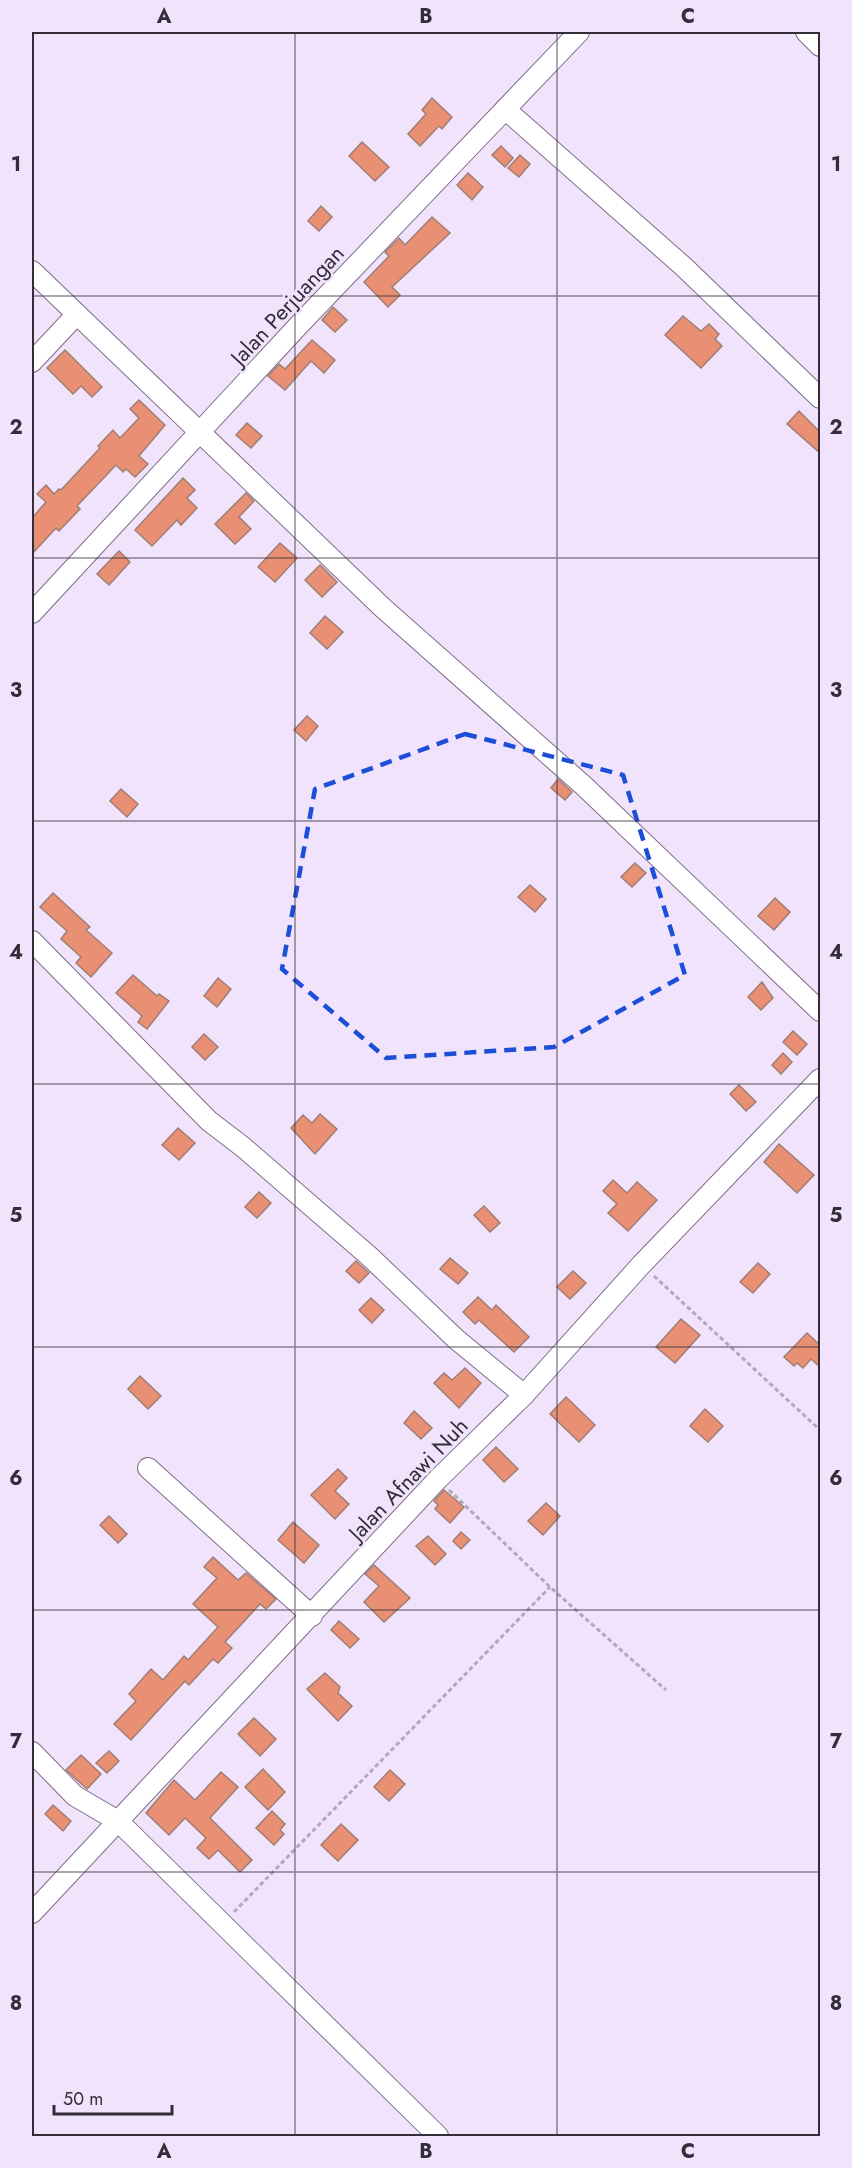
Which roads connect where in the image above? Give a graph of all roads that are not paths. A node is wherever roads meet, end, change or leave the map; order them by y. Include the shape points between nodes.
1 (579, 32) edge
2 (806, 32) edge
3 (820, 46) edge
4 (505, 109) junction
5 (32, 271) edge
6 (77, 314) junction
7 (32, 362) edge
8 (820, 398) edge
9 (201, 432) junction
10 (32, 613) edge
11 (32, 940) edge
12 (820, 1011) edge
13 (820, 1079) edge
14 (524, 1395) junction
15 (148, 1468) dead end
16 (312, 1616) junction
17 (32, 1752) edge
18 (118, 1821) junction
19 (32, 1913) edge
20 (438, 2136) edge

1 - 4 street, Jalan Perjuangan
2 - 3 street
4 - 8 street via 684,267
4 - 9 street, Jalan Perjuangan
5 - 6 street
6 - 7 street
6 - 9 street
9 - 10 street, Jalan Perjuangan
9 - 12 street via 383,608 584,786
11 - 14 street via 209,1122 369,1256 456,1339
13 - 14 street, Jalan Afnawi Nuh
14 - 16 street, Jalan Afnawi Nuh via 438,1479
15 - 16 street
16 - 18 street, Jalan Afnawi Nuh
17 - 18 street via 75,1796
18 - 19 street, Jalan Afnawi Nuh
18 - 20 street

